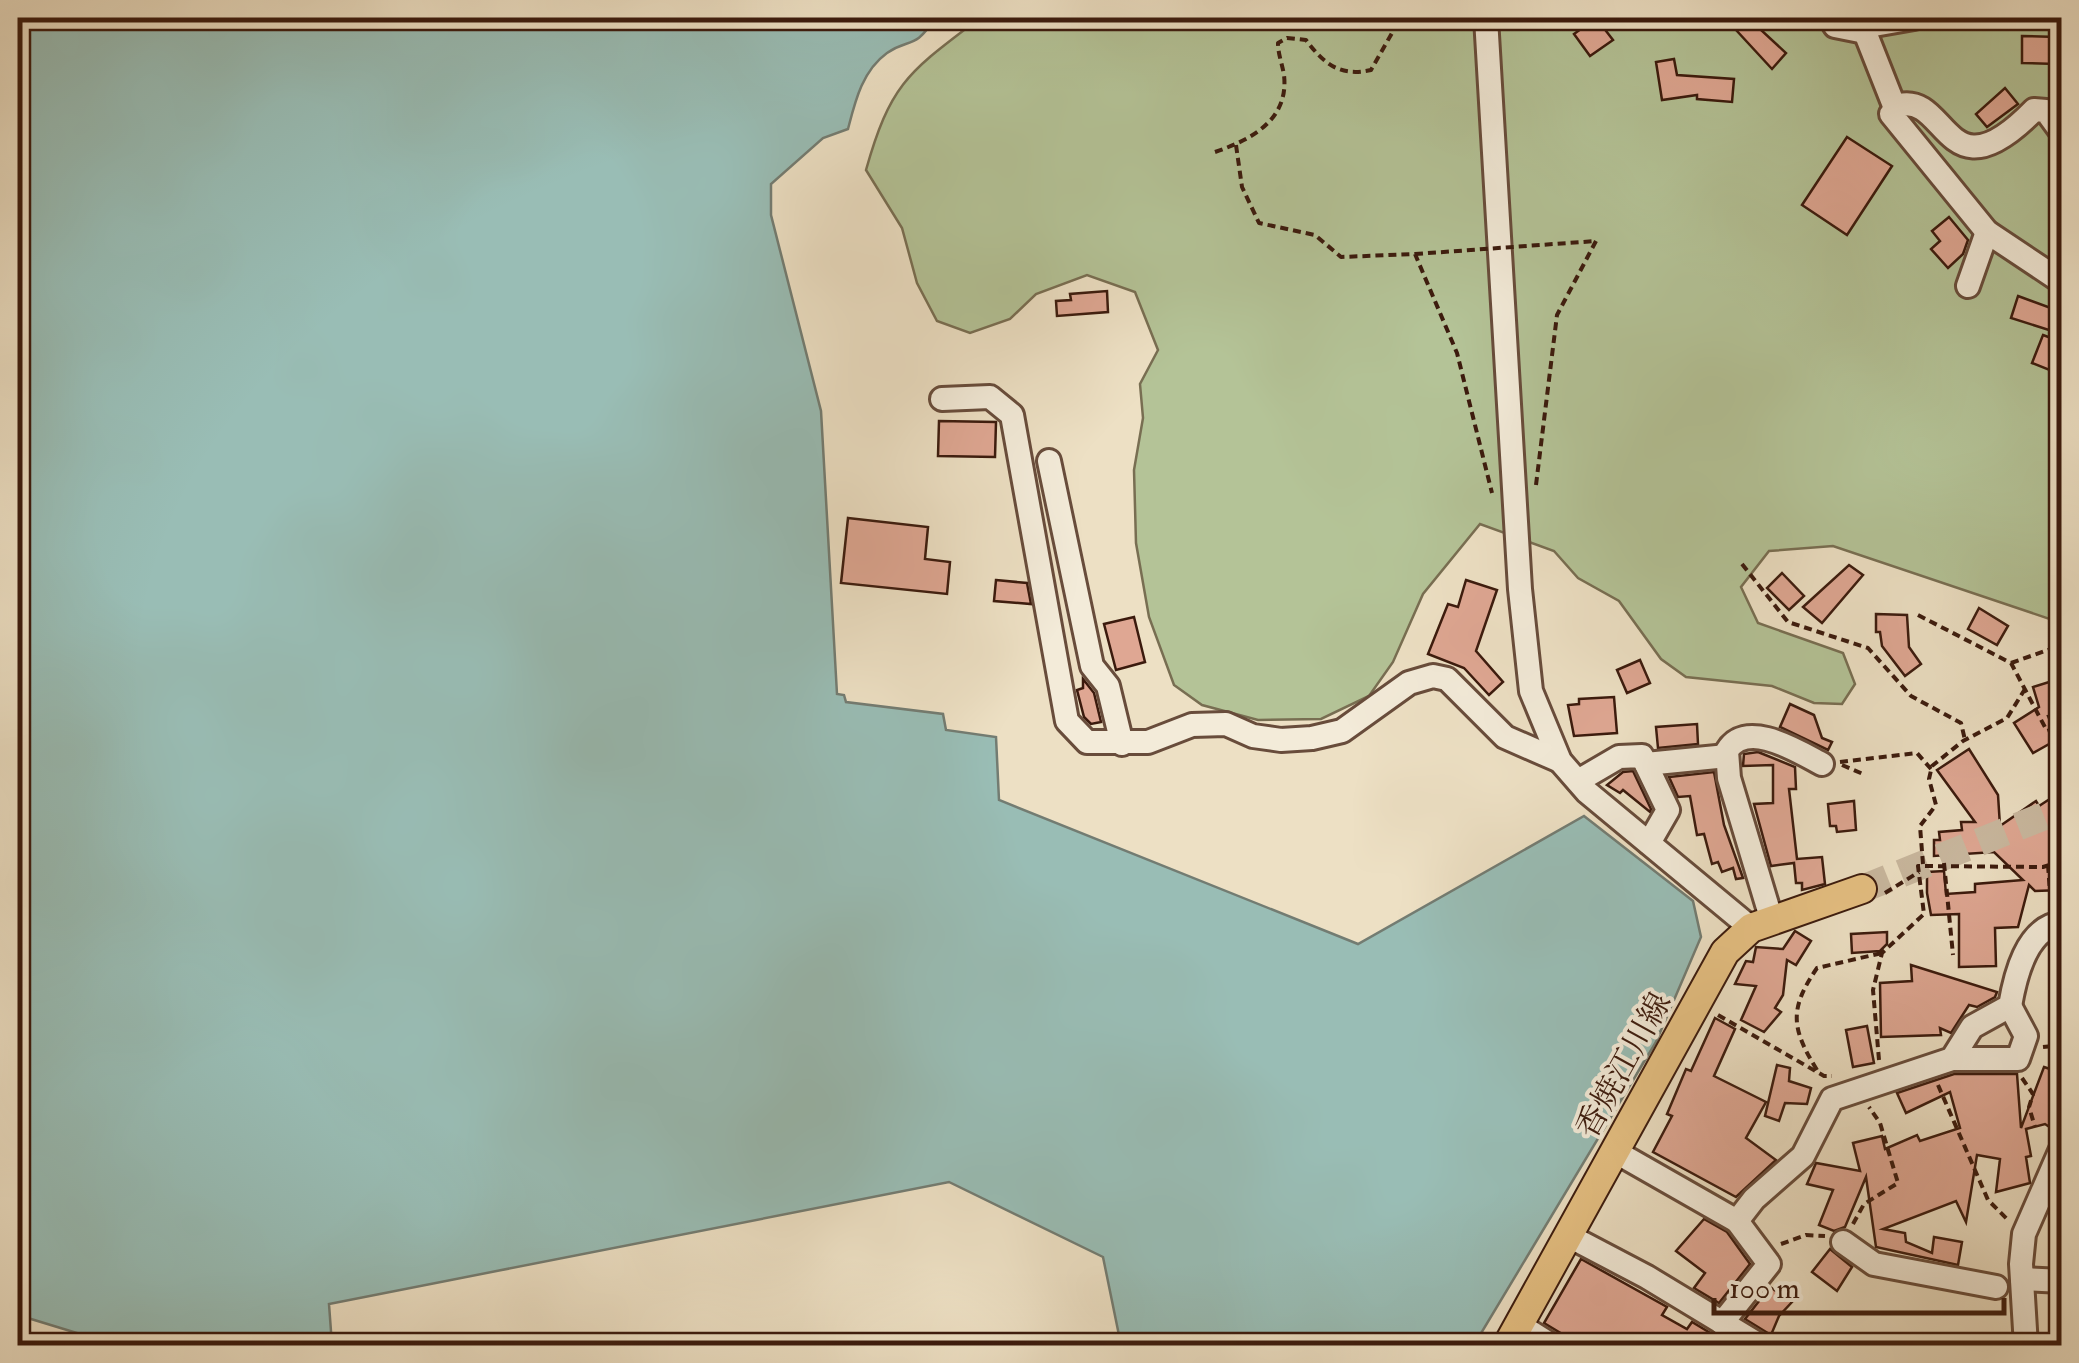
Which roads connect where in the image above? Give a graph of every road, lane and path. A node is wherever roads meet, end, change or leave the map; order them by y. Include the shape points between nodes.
1 (1392, 18) edge
2 (1486, 18) edge
3 (1830, 18) edge
4 (1914, 18) edge
5 (1872, 25) edge
6 (1895, 108) junction
7 (2062, 133) edge
8 (1236, 145) junction
9 (1215, 152) dead end
10 (1987, 232) junction
11 (1416, 254) junction
12 (2062, 282) edge
13 (1968, 286) dead end
14 (942, 398) dead end
15 (1050, 461) dead end
16 (1535, 495) dead end
17 (1494, 500) dead end
18 (1742, 564) dead end
19 (1918, 615) dead end
20 (2062, 645) edge
21 (2011, 663) junction
22 (2025, 689) junction
23 (2062, 735) edge
24 (1965, 740) junction
25 (1122, 744) junction
26 (1727, 756) junction
27 (1560, 761) junction
28 (1646, 764) junction
29 (1822, 764) dead end
30 (1931, 769) junction
31 (1863, 774) dead end
32 (1578, 782) junction
33 (1649, 843) junction
34 (2062, 860) edge
35 (1944, 863) junction
36 (1924, 864) junction
37 (2048, 866) junction
38 (1862, 889) tunnel mouth
39 (2057, 924) edge
40 (1762, 925) junction
41 (1882, 953) junction
42 (1953, 956) dead end
43 (1697, 1002) junction
44 (2010, 1006) junction
45 (2018, 1059) junction
46 (1942, 1063) junction
47 (1819, 1074) junction
48 (1853, 1083) junction
49 (1887, 1084) junction
50 (2035, 1128) dead end
51 (2062, 1147) edge
52 (1616, 1152) junction
53 (1738, 1222) junction
54 (2011, 1228) dead end
55 (1567, 1235) junction
56 (1842, 1242) junction
57 (1766, 1257) junction
58 (2022, 1279) junction
59 (2062, 1281) edge
60 (1996, 1287) dead end
61 (1727, 1334) edge
62 (1512, 1335) edge
63 (1553, 1346) edge
64 (1761, 1346) edge
65 (2026, 1346) edge

1 - 8 path via 1392,33 1371,70 1358,73 1329,66 1306,40 1278,42 1284,101 1276,118
2 - 27 street via 1526,668
3 - 5 street via 1835,26
4 - 5 street
5 - 6 street
6 - 7 street via 1915,105 1962,143 1981,146 2011,134 2034,110 2046,112
6 - 10 street via 1894,122
8 - 9 path
8 - 11 path via 1242,187 1259,223 1315,234 1341,257
10 - 12 street
10 - 13 street
11 - 16 path, bridge via 1596,241 1558,315
11 - 17 path via 1457,353
14 - 25 street via 990,397 1012,415 1067,721 1087,742
15 - 25 street via 1092,666 1108,686
18 - 24 path via 1788,622 1868,648 1911,696 1961,724
19 - 21 path
20 - 21 path
21 - 22 path
22 - 23 path via 2048,731 2059,727
22 - 24 path via 2007,718
24 - 30 path
25 - 27 street via 1148,742 1192,724 1226,724 1281,740 1327,734 1365,718 1410,683 1434,676 1447,679 1506,738
26 - 28 street
26 - 29 street via 1730,744 1767,738
26 - 40 street
27 - 32 street
28 - 32 street via 1642,756 1619,758
28 - 33 street via 1668,810
30 - 31 path via 1917,753 1838,762
30 - 36 path via 1936,806 1920,826
32 - 33 street
33 - 40 street
34 - 37 path
35 - 36 path
35 - 37 path
35 - 42 path
36 - 41 path via 1918,866 1924,914
37 - 39 path
38 - 40 main road, 香焼江川線
39 - 44 street via 2042,928 2020,964
40 - 43 main road, 香焼江川線 via 1725,952
41 - 47 path via 1816,968 1796,998 1798,1041
41 - 49 path via 1873,1003
43 - 47 path
43 - 52 main road, 香焼江川線
44 - 45 street via 2026,1036
44 - 46 street via 1972,1027
45 - 46 street
45 - 50 path via 2022,1082 2033,1094
46 - 49 street
46 - 54 path via 1988,1200
47 - 48 path
48 - 49 street
48 - 53 street via 1828,1103 1803,1156
48 - 56 path via 1887,1141 1898,1184 1864,1204
51 - 58 street via 2024,1234
52 - 53 street
52 - 55 main road, 香焼江川線
53 - 57 street
55 - 61 street via 1648,1276
55 - 62 main road, 香焼江川線
56 - 57 path via 1806,1235
56 - 60 street via 1874,1264
57 - 61 street via 1769,1264
58 - 59 street
58 - 65 street
61 - 64 street
62 - 63 street

